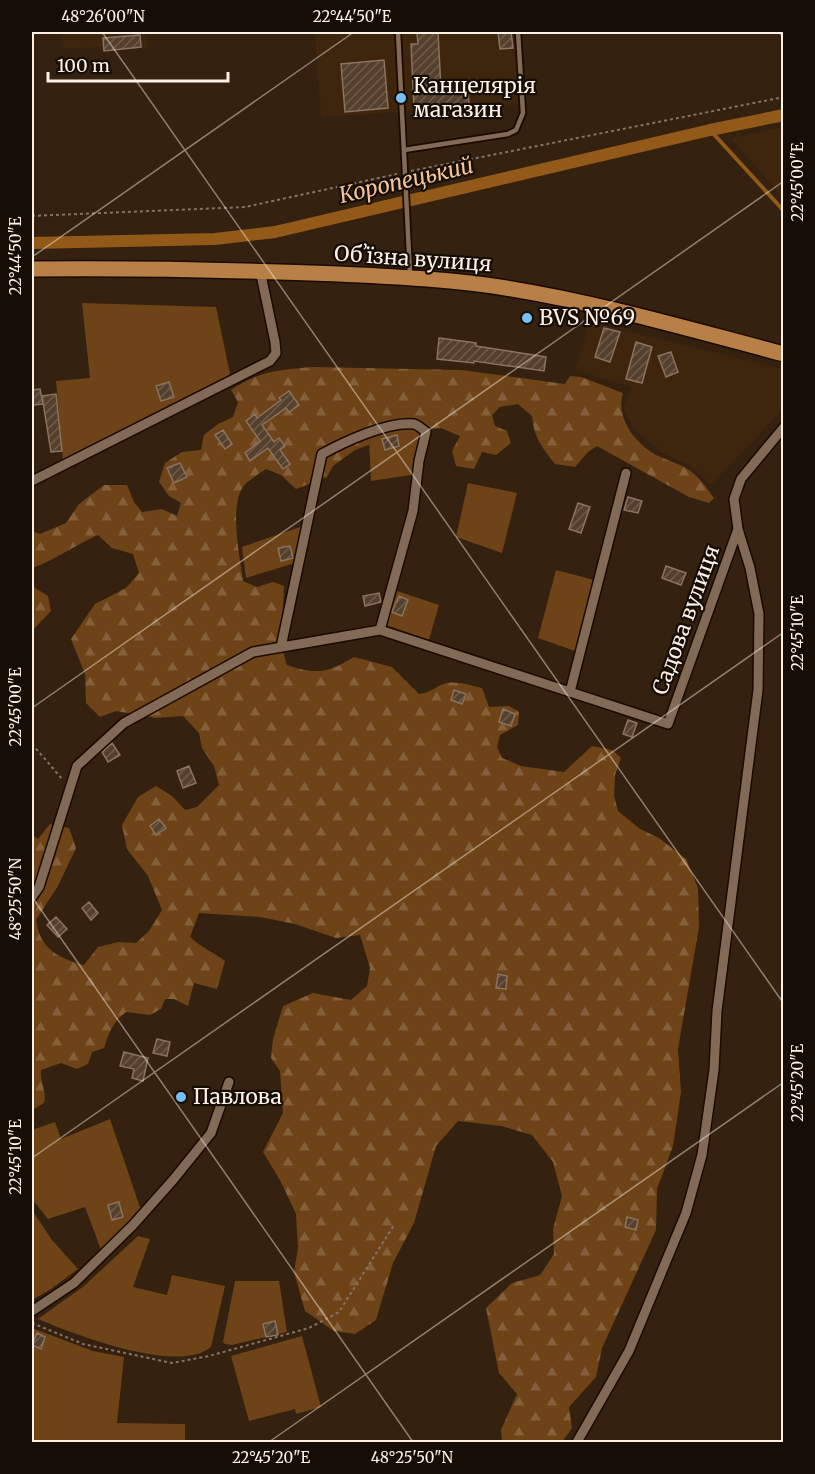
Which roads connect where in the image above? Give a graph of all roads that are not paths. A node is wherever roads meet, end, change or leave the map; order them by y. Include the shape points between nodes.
1 (398, 32) edge
2 (518, 32) edge
3 (404, 150) junction
4 (32, 269) edge
5 (260, 270) junction
6 (410, 278) junction
7 (783, 354) edge
8 (783, 427) edge
9 (626, 473) dead end
10 (32, 481) edge
11 (738, 529) junction
12 (380, 630) junction
13 (281, 647) junction
14 (570, 692) junction
15 (32, 897) edge
16 (229, 1082) dead end
17 (32, 1311) edge
18 (577, 1443) edge

1 - 3 lane
2 - 3 lane via 523,113 516,129 508,134
3 - 6 lane
4 - 5 main road, Обʼїзна вулиця
5 - 6 main road, Обʼїзна вулиця
5 - 10 street via 275,342 276,353 270,361
6 - 7 main road, Обʼїзна вулиця via 507,288 574,301
8 - 11 street via 741,479 734,499
9 - 14 street
11 - 14 street, Садова вулиця via 668,724
11 - 18 street via 759,614 758,690 702,1155 686,1213 629,1351
12 - 13 street
12 - 13 street via 413,511 426,438 426,432 416,424 392,426 322,454
12 - 14 street
13 - 15 street via 253,652 124,723 77,766 39,887
16 - 17 street via 211,1133 173,1180 74,1283

